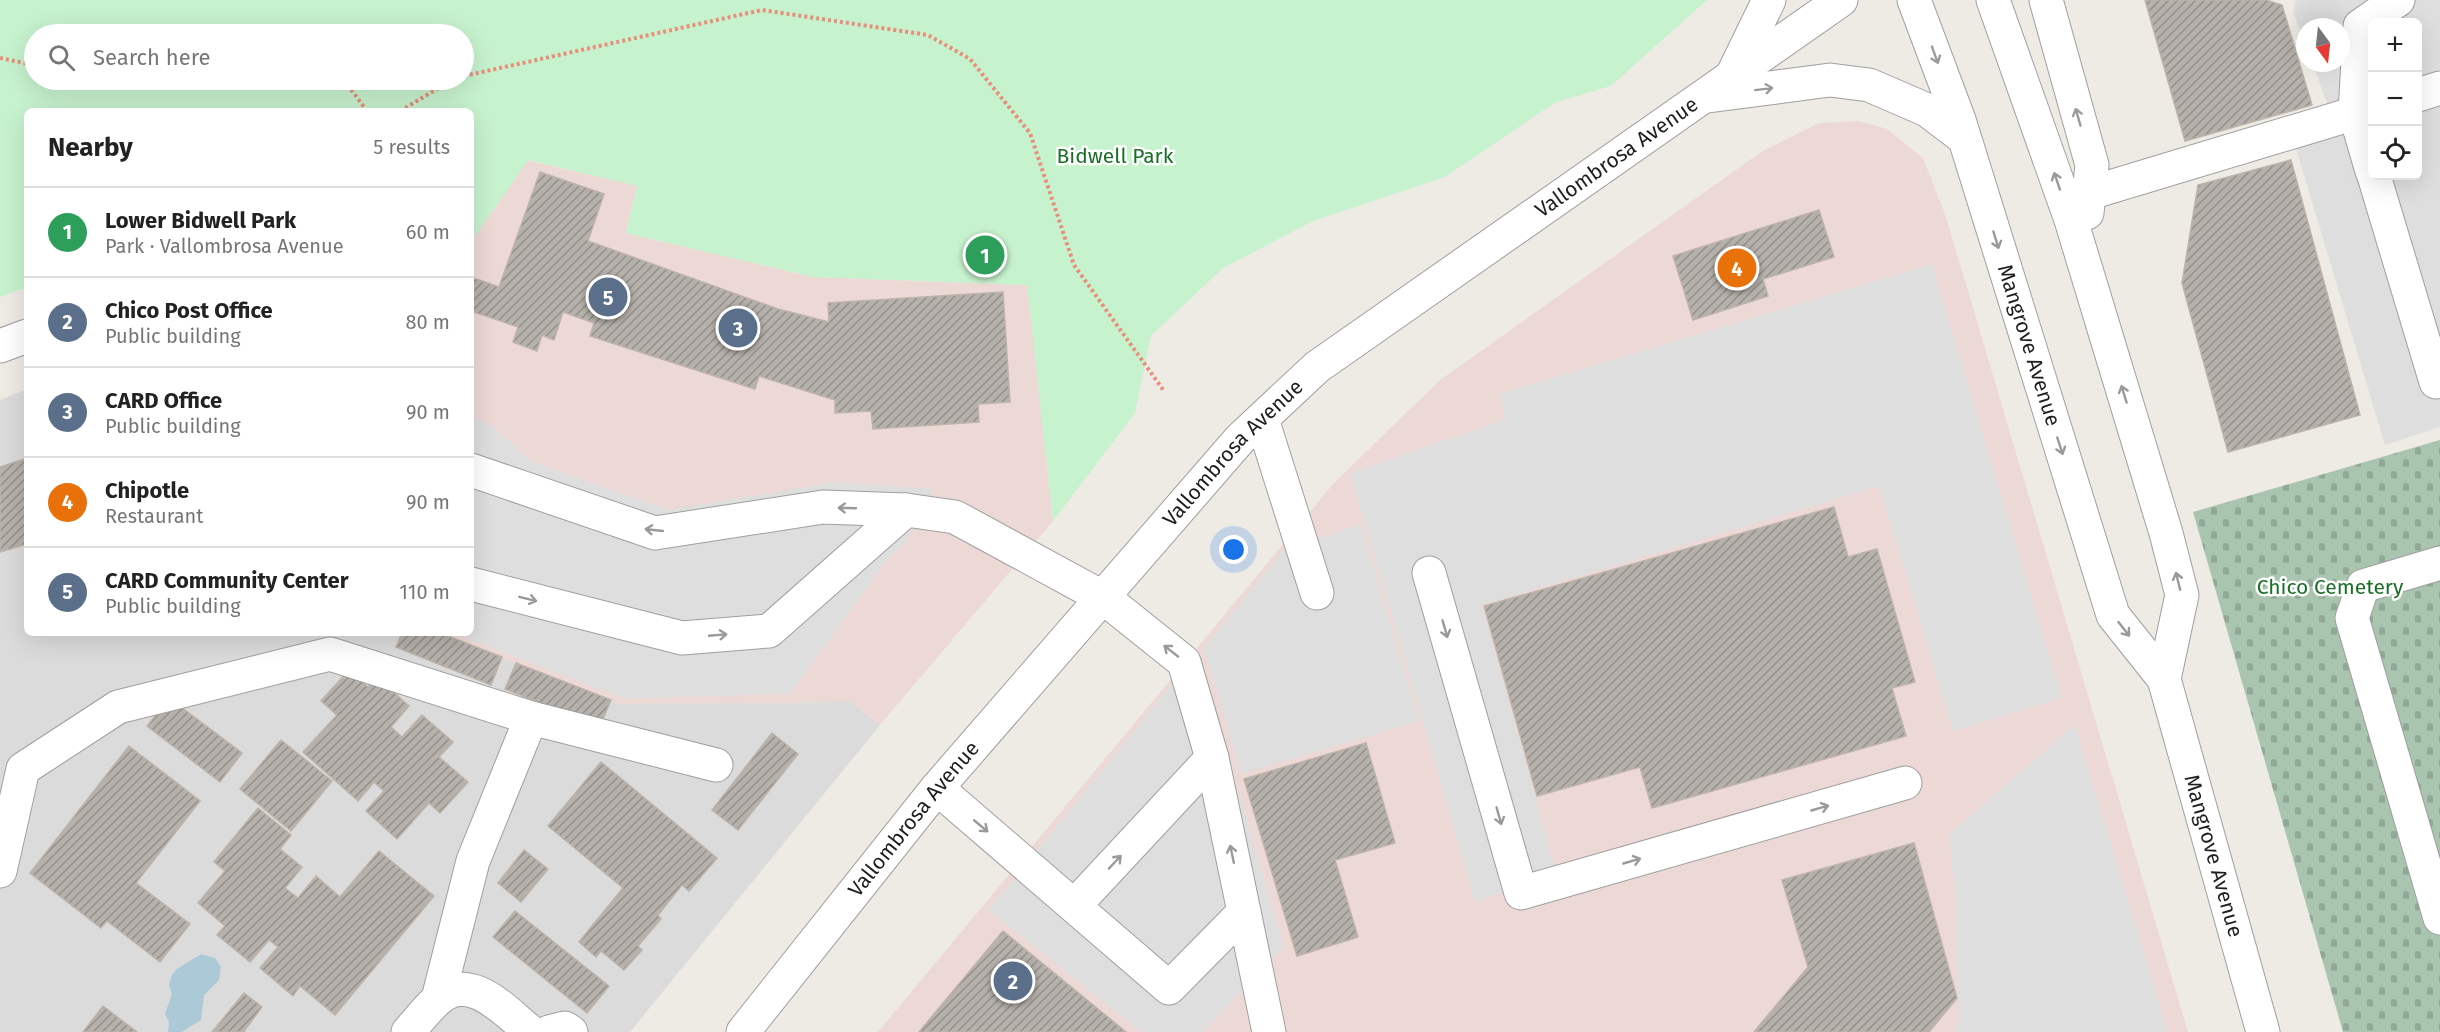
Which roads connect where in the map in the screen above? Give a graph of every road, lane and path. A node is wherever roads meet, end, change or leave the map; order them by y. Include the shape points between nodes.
1 (1769, 0) edge
2 (1841, 0) edge
3 (1914, 0) edge
4 (1993, 0) edge
5 (2046, 0) edge
6 (2398, 0) edge
7 (0, 58) edge
8 (24, 63) edge
9 (474, 74) edge
10 (1732, 76) junction
11 (2440, 88) edge
12 (351, 90) edge
13 (435, 90) edge
14 (2422, 94) edge
15 (1706, 96) junction
16 (365, 108) edge
17 (405, 108) edge
18 (2364, 111) edge
19 (1964, 138) junction
20 (2368, 138) edge
21 (2375, 180) edge
22 (2090, 193) junction
23 (2082, 257) junction
24 (24, 337) edge
25 (0, 346) edge
26 (2440, 381) edge
27 (1164, 391) dead end
28 (1262, 419) junction
29 (474, 471) edge
30 (906, 510) junction
31 (2440, 562) edge
32 (1429, 573) dead end
33 (474, 586) edge
34 (1317, 593) dead end
35 (1104, 598) junction
36 (2164, 679) junction
37 (531, 718) junction
38 (1212, 758) junction
39 (716, 765) dead end
40 (1905, 783) dead end
41 (937, 788) junction
42 (0, 871) edge
43 (1075, 905) junction
44 (1244, 912) junction
45 (2440, 918) edge
46 (438, 999) junction
47 (408, 1032) edge
48 (531, 1032) edge
49 (549, 1032) edge
50 (571, 1032) edge
51 (744, 1032) edge
52 (1269, 1032) edge
53 (2263, 1032) edge

1 - 10 street
2 - 10 street, Vallombrosa Avenue
3 -> 19 street, Mangrove Avenue
23 -> 4 street, Mangrove Avenue
22 -> 5 street via 2092,165
6 - 18 street via 2360,26
7 - 8 path
9 - 27 path via 762,10 928,35 970,58 1030,133 1074,265
10 - 15 street, Vallombrosa Avenue
11 - 14 street
12 - 16 path
13 - 17 path
15 -> 19 street via 1830,80 1869,84 1927,110
15 - 28 street, Vallombrosa Avenue via 1317,367
18 - 20 street
18 - 22 street
19 -> 36 street, Mangrove Avenue via 2113,615
21 - 26 street via 2436,382
22 - 23 street
36 -> 23 street, Mangrove Avenue via 2182,595
24 - 25 street
28 - 34 street
28 - 35 street, Vallombrosa Avenue via 1240,439
30 -> 29 street via 823,507 654,533
33 -> 30 street via 682,638 770,631
30 - 35 street via 955,517
31 - 45 street via 2364,586 2352,618
32 -> 40 street via 1521,893
38 -> 35 street via 1184,662
35 - 41 street, Vallombrosa Avenue
36 - 53 street, Mangrove Avenue
37 - 39 street
37 - 42 street via 330,654 118,707 23,769
37 - 46 street via 473,861
43 -> 38 street
44 -> 38 street
41 -> 43 street
41 - 51 street, Vallombrosa Avenue
43 - 44 street via 1169,988
44 - 52 street
46 - 47 street
46 - 48 street via 458,988 478,991
49 - 50 street via 566,1028

